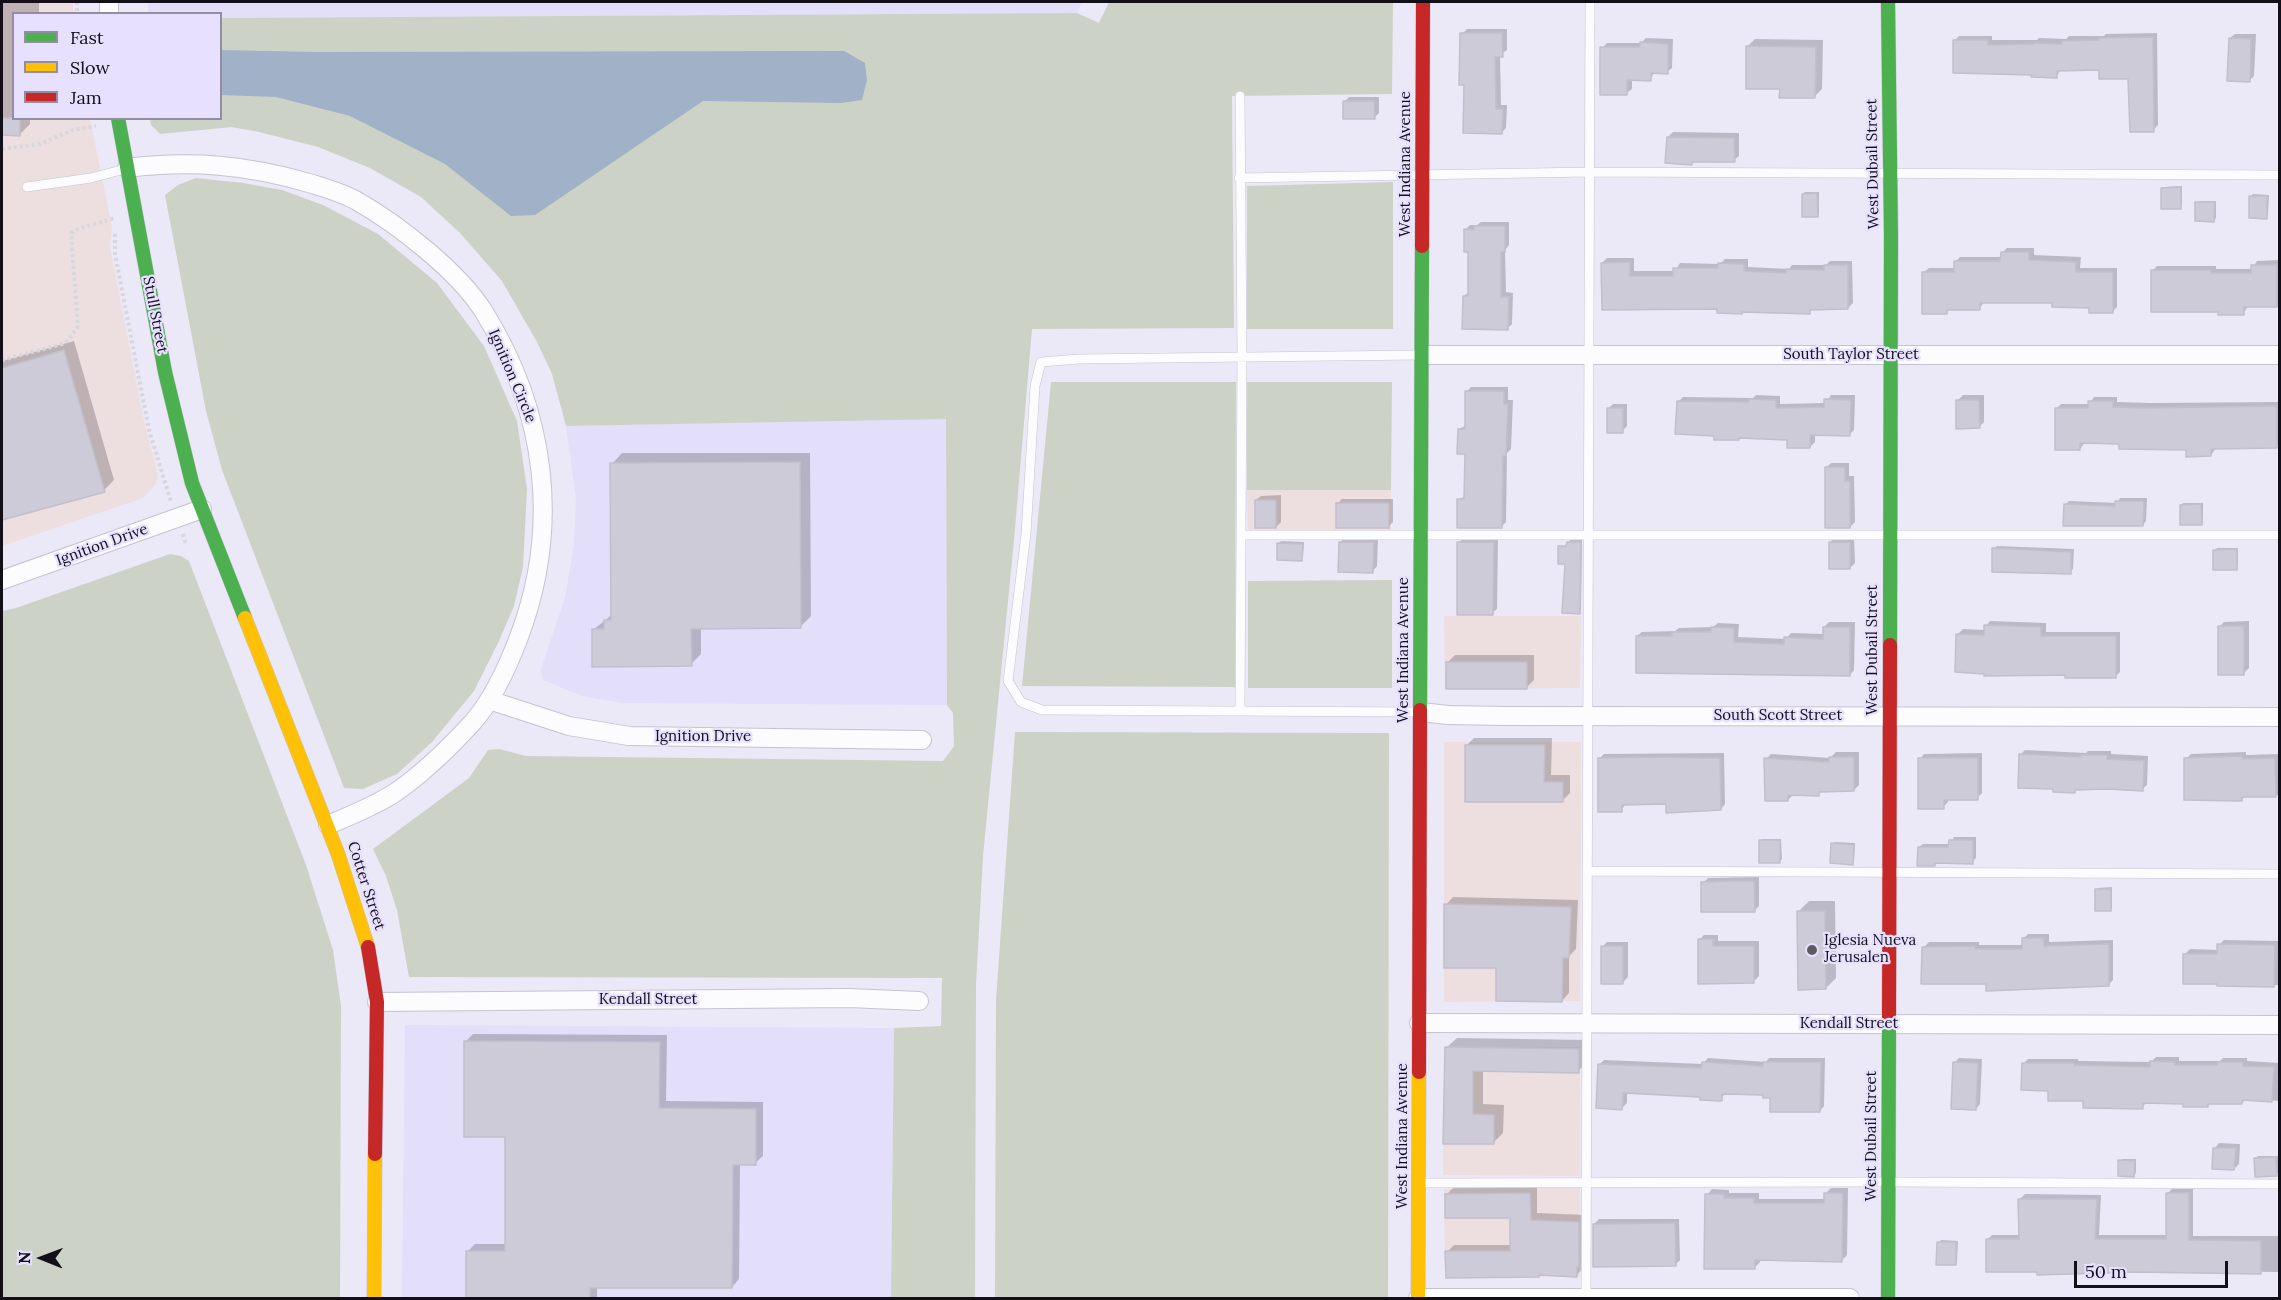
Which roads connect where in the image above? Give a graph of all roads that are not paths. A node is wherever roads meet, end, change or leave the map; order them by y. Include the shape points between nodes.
1 (1423, 2) edge
2 (1590, 2) edge
3 (1888, 2) edge
4 (1240, 96) dead end
5 (112, 121) edge
6 (127, 168) junction
7 (1590, 172) junction
8 (1422, 174) junction
9 (1890, 174) junction
10 (2280, 175) edge
11 (1239, 178) junction
12 (27, 187) dead end
13 (1588, 354) junction
14 (2280, 354) edge
15 (1422, 355) junction
16 (1890, 355) junction
17 (1242, 357) junction
18 (202, 509) junction
19 (1420, 534) junction
20 (1589, 534) junction
21 (1240, 535) junction
22 (1890, 535) junction
23 (2280, 535) edge
24 (2, 580) edge
25 (489, 700) junction
26 (1240, 710) junction
27 (1421, 711) junction
28 (1588, 716) junction
29 (1889, 717) junction
30 (2280, 717) edge
31 (922, 740) dead end
32 (328, 825) junction
33 (1588, 871) junction
34 (1889, 873) junction
35 (2280, 874) edge
36 (919, 1001) dead end
37 (377, 1002) junction
38 (1419, 1023) junction
39 (1588, 1023) junction
40 (1889, 1024) junction
41 (2280, 1025) edge
42 (1888, 1182) junction
43 (1419, 1183) junction
44 (1586, 1183) junction
45 (2280, 1185) edge
46 (1418, 1298) edge
47 (1586, 1298) edge
48 (374, 1299) edge
49 (1850, 1299) edge
50 (1888, 1299) edge

1 - 8 street, West Indiana Avenue
2 - 7 lane
3 - 9 street, West Dubail Street
4 - 11 lane
5 - 6 street, Stull Street
6 - 12 lane via 91,178
6 - 18 street, Stull Street via 180,440
6 - 25 street, Ignition Circle via 182,164 247,168 346,196 426,250 483,310 501,343 533,424 544,496 539,562 530,603 511,658
7 - 8 lane
7 - 9 lane
7 - 13 lane
8 - 11 lane
8 - 15 street, West Indiana Avenue
9 - 10 lane
9 - 16 street, West Dubail Street
11 - 17 lane
13 - 15 street, South Taylor Street
13 - 16 street, South Taylor Street
13 - 20 lane
14 - 16 street, South Taylor Street
15 - 17 lane
15 - 19 street, West Indiana Avenue
16 - 22 street, West Dubail Street
17 - 21 lane
17 - 26 lane via 1041,362 1035,386 1026,534 1008,681 1021,702 1042,710
18 - 24 street, Ignition Drive
18 - 32 street, Cotter Street
19 - 20 lane
19 - 21 lane
19 - 27 street, West Indiana Avenue
20 - 22 lane
20 - 28 lane
21 - 26 lane
22 - 23 lane
22 - 29 street, West Dubail Street
25 - 31 street, Ignition Drive via 569,726 629,736
25 - 32 street, Ignition Circle via 460,734 394,793
26 - 27 lane
27 - 28 street, South Scott Street via 1448,715
27 - 38 street, West Indiana Avenue
28 - 29 street, South Scott Street
28 - 33 lane
29 - 30 street, South Scott Street
29 - 34 street, West Dubail Street
32 - 37 street, Cotter Street via 365,933
33 - 34 lane
33 - 39 lane
34 - 35 lane
34 - 40 street, West Dubail Street
36 - 37 street, Kendall Street via 849,998
37 - 48 street, Cotter Street
38 - 39 street, Kendall Street
38 - 43 street, West Indiana Avenue
39 - 40 street, Kendall Street
39 - 44 lane
40 - 41 street, Kendall Street
40 - 42 street, West Dubail Street
42 - 44 lane
42 - 45 lane
42 - 50 street, West Dubail Street
43 - 44 lane
43 - 46 street, West Indiana Avenue
44 - 47 lane
46 - 47 street
47 - 49 street

